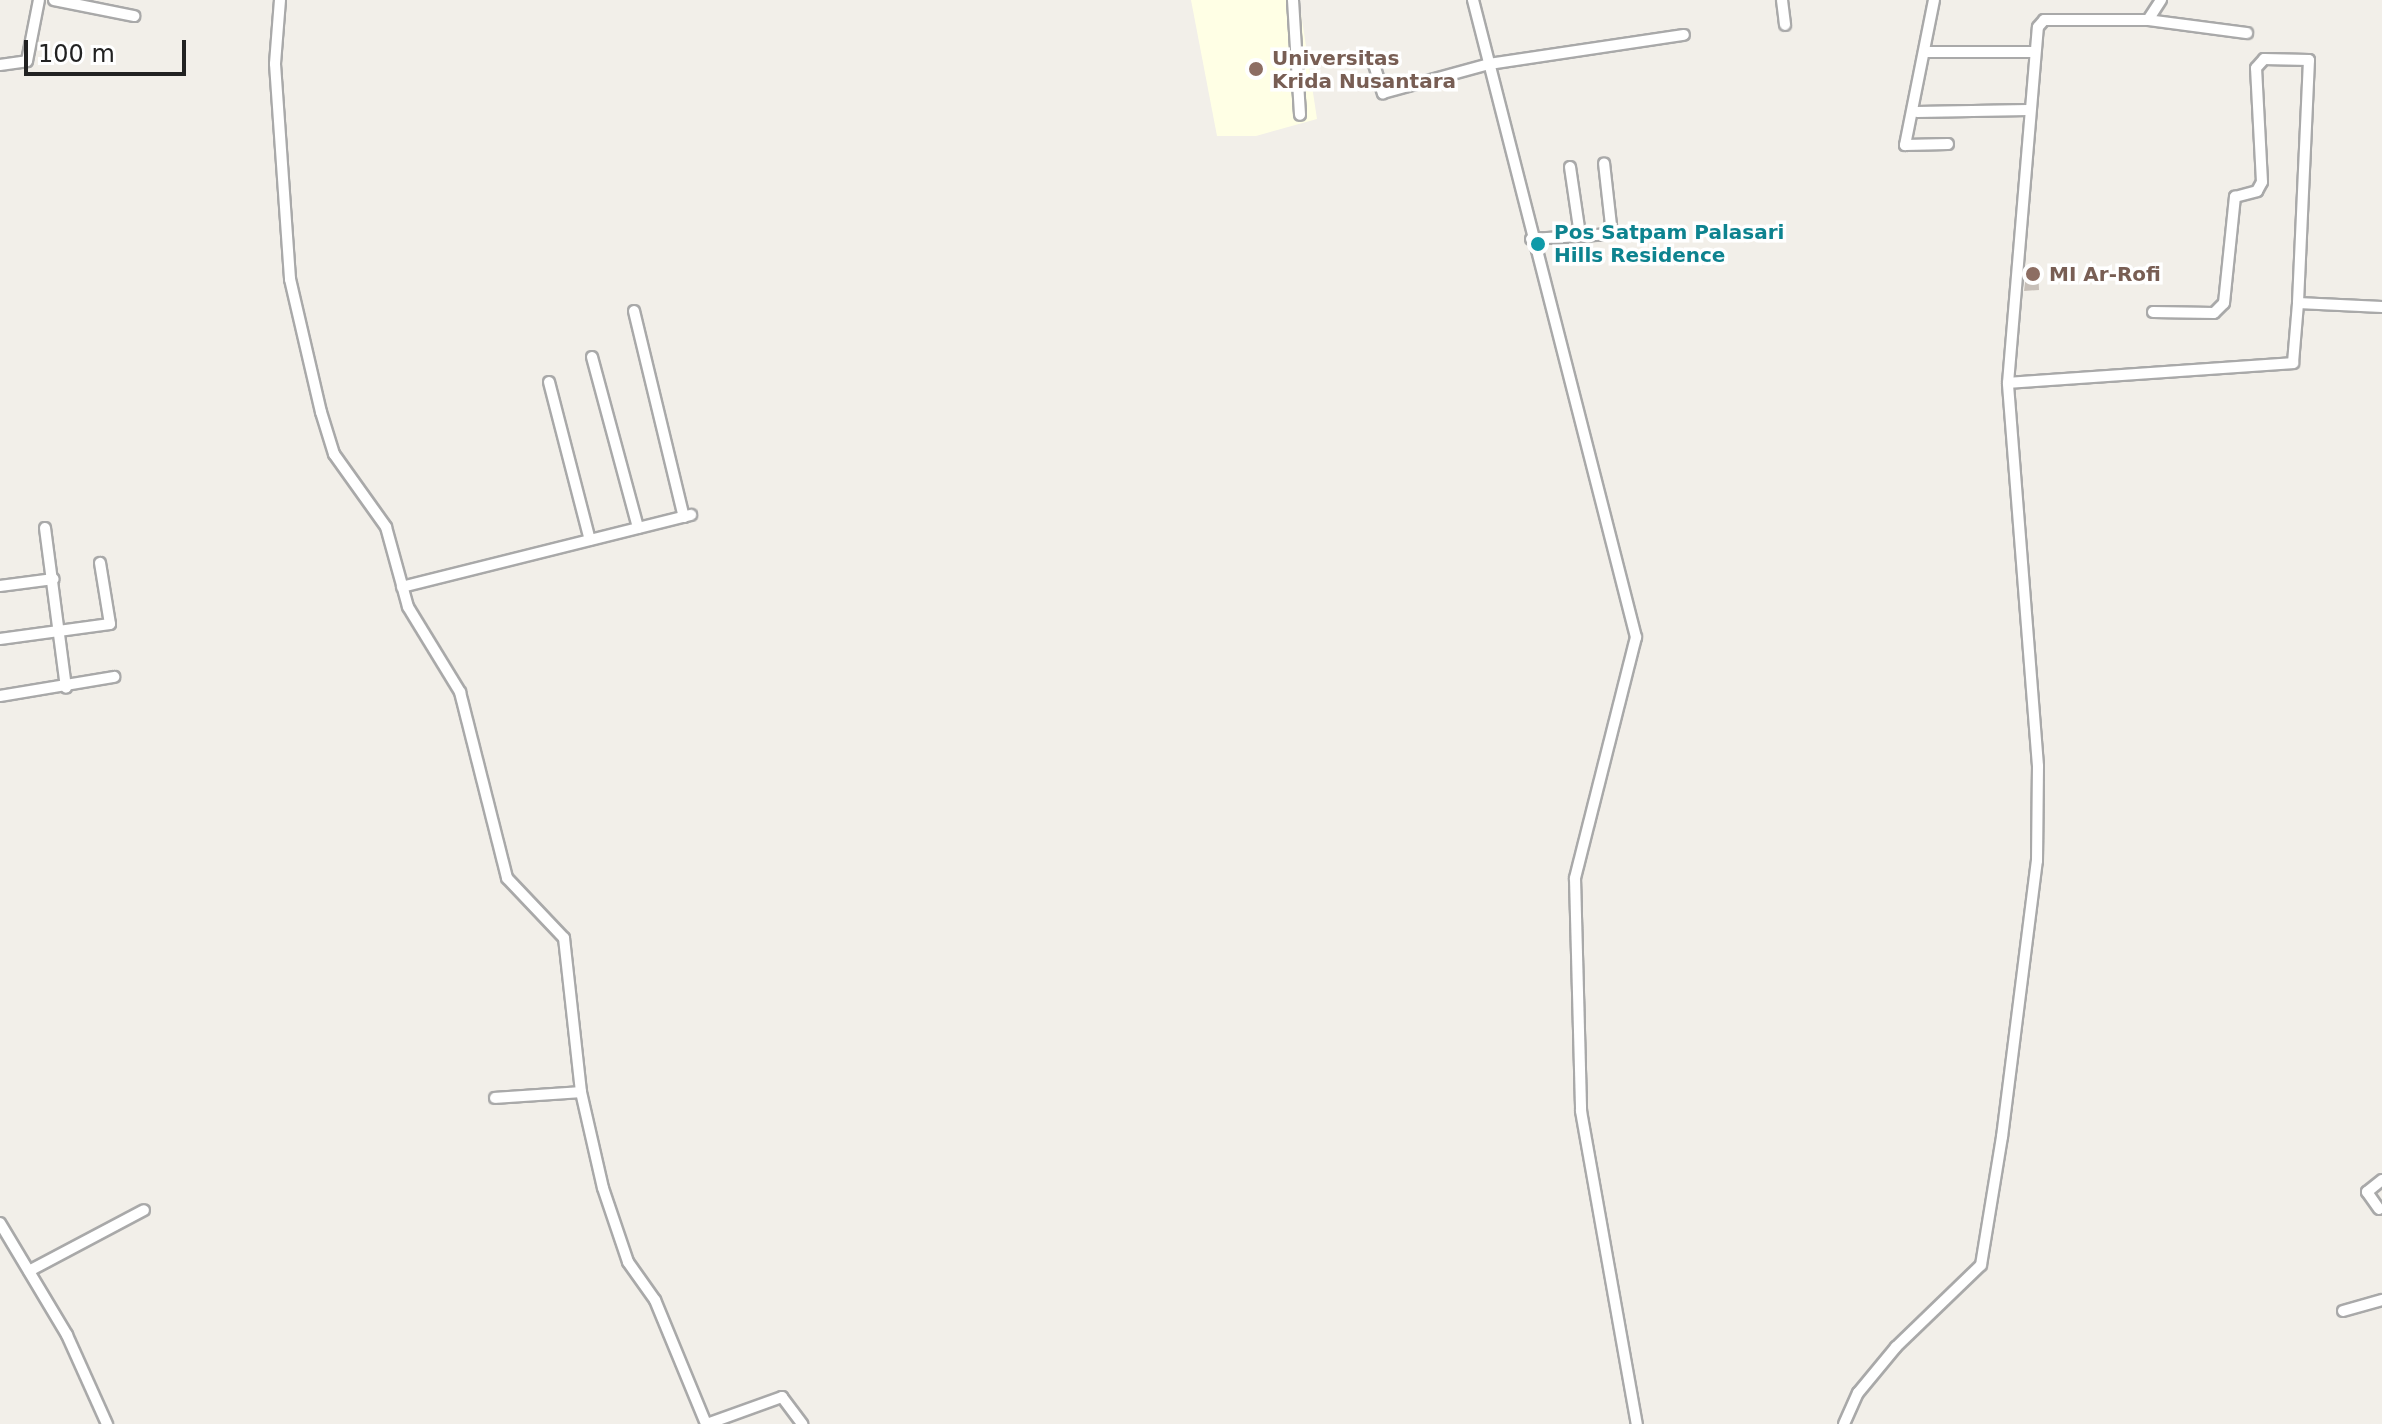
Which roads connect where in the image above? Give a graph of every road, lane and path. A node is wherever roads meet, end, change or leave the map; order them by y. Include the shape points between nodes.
1 (39, 0) edge
2 (54, 0) edge
3 (280, 0) edge
4 (1293, 0) edge
5 (1473, 0) edge
6 (1782, 0) edge
7 (1934, 0) edge
8 (2161, 0) edge
9 (134, 16) dead end
10 (2148, 20) junction
11 (1785, 25) dead end
12 (2247, 33) dead end
13 (1684, 35) dead end
14 (1927, 52) junction
15 (2033, 52) junction
16 (1373, 61) dead end
17 (1489, 64) junction
18 (0, 65) edge
19 (2028, 110) junction
20 (1917, 112) junction
21 (1300, 115) dead end
22 (1948, 144) dead end
23 (1604, 163) dead end
24 (1570, 167) dead end
25 (1580, 235) junction
26 (1531, 239) junction
27 (2298, 303) junction
28 (2382, 307) edge
29 (634, 311) dead end
30 (2153, 312) dead end
31 (592, 357) dead end
32 (549, 382) dead end
33 (2008, 383) junction
34 (45, 528) dead end
35 (638, 528) junction
36 (590, 540) junction
37 (100, 563) dead end
38 (54, 579) junction
39 (0, 586) edge
40 (402, 587) junction
41 (59, 632) junction
42 (0, 639) edge
43 (114, 677) dead end
44 (66, 688) junction
45 (0, 696) edge
46 (581, 1092) junction
47 (495, 1098) dead end
48 (2382, 1180) edge
49 (2379, 1209) dead end
50 (144, 1210) dead end
51 (0, 1223) edge
52 (29, 1271) junction
53 (2382, 1300) edge
54 (2343, 1311) dead end
55 (107, 1424) edge
56 (706, 1424) edge
57 (802, 1424) edge
58 (1637, 1424) edge
59 (1844, 1424) edge

1 - 18 street via 22,66
2 - 9 street
3 - 40 street via 275,64 294,309 334,454 386,527
4 - 21 street
5 - 17 street
6 - 11 street
7 - 14 street
8 - 10 street
10 - 12 street
10 - 15 street via 2044,20
13 - 17 street
14 - 15 street
14 - 20 street
15 - 19 street
16 - 17 street via 1383,93
17 - 26 street
19 - 20 street
19 - 33 street
20 - 22 street via 1905,145
23 - 25 street via 1613,232
24 - 25 street
25 - 26 street
26 - 58 street via 1636,637 1575,878 1581,1111
27 - 28 street
27 - 30 street via 2309,60 2264,59 2256,68 2262,182 2257,191 2235,197 2224,303 2214,313
27 - 33 street via 2293,363
29 - 35 street via 688,516
31 - 35 street
32 - 36 street
33 - 59 street via 2038,766 2037,861 1985,1254 1868,1382
34 - 38 street
35 - 36 street
36 - 40 street
37 - 41 street via 110,624
38 - 39 street
38 - 41 street
40 - 46 street via 469,717 507,878 564,938
41 - 42 street
41 - 44 street
43 - 44 street
44 - 45 street
46 - 47 street
46 - 56 street via 628,1262 655,1300
48 - 49 street via 2367,1192
50 - 52 street
51 - 52 street
52 - 55 street
53 - 54 street
56 - 57 street via 782,1397

